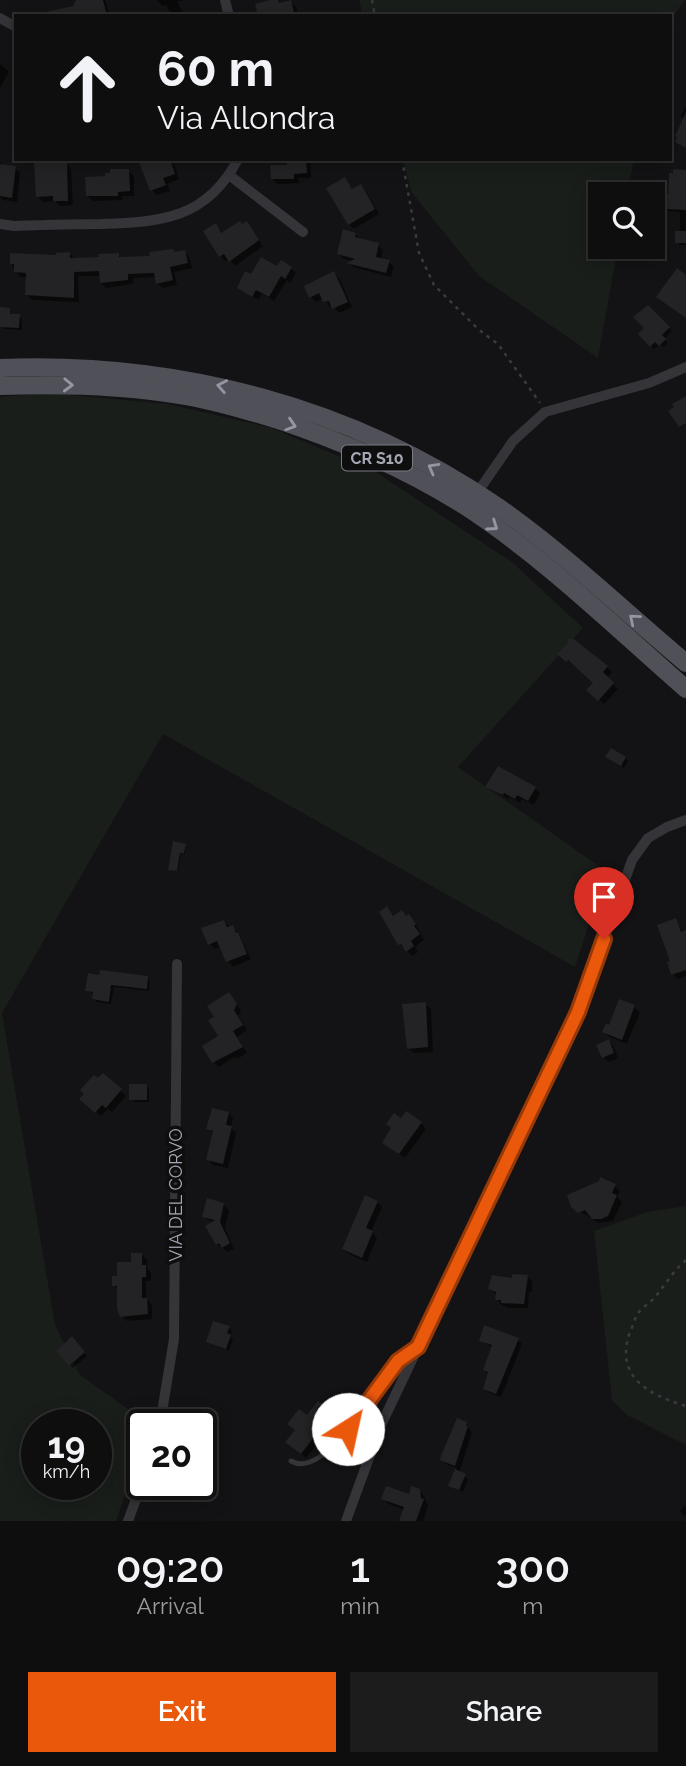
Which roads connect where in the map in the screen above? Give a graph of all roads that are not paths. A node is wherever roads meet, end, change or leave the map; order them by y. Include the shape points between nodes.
1 (236, 161) edge
2 (229, 175) junction
3 (0, 224) edge
4 (303, 232) dead end
5 (686, 367) edge
6 (0, 368) edge
7 (0, 386) edge
8 (477, 494) junction
9 (686, 663) edge
10 (686, 689) edge
11 (686, 820) edge
12 (177, 964) dead end
13 (418, 1347) junction
14 (162, 1409) edge
15 (291, 1461) dead end
16 (136, 1500) edge
17 (128, 1521) edge
18 (345, 1521) edge

1 - 2 street
2 - 3 street via 207,199 166,219
2 - 4 street
5 - 8 street via 649,383 545,412 513,441
8 -> 6 main road, CR S10 via 370,436 233,388 121,370
7 -> 10 main road, CR S10 via 67,384 181,395 236,407 367,453 416,477 507,536
9 -> 8 main road, CR S10 via 534,535
11 - 13 street via 648,838 632,860 578,1012
12 - 14 street, VIA DEL CORVO via 174,1339
13 - 15 lane via 398,1361 328,1451 309,1464
13 - 18 street via 381,1426
16 - 17 street

